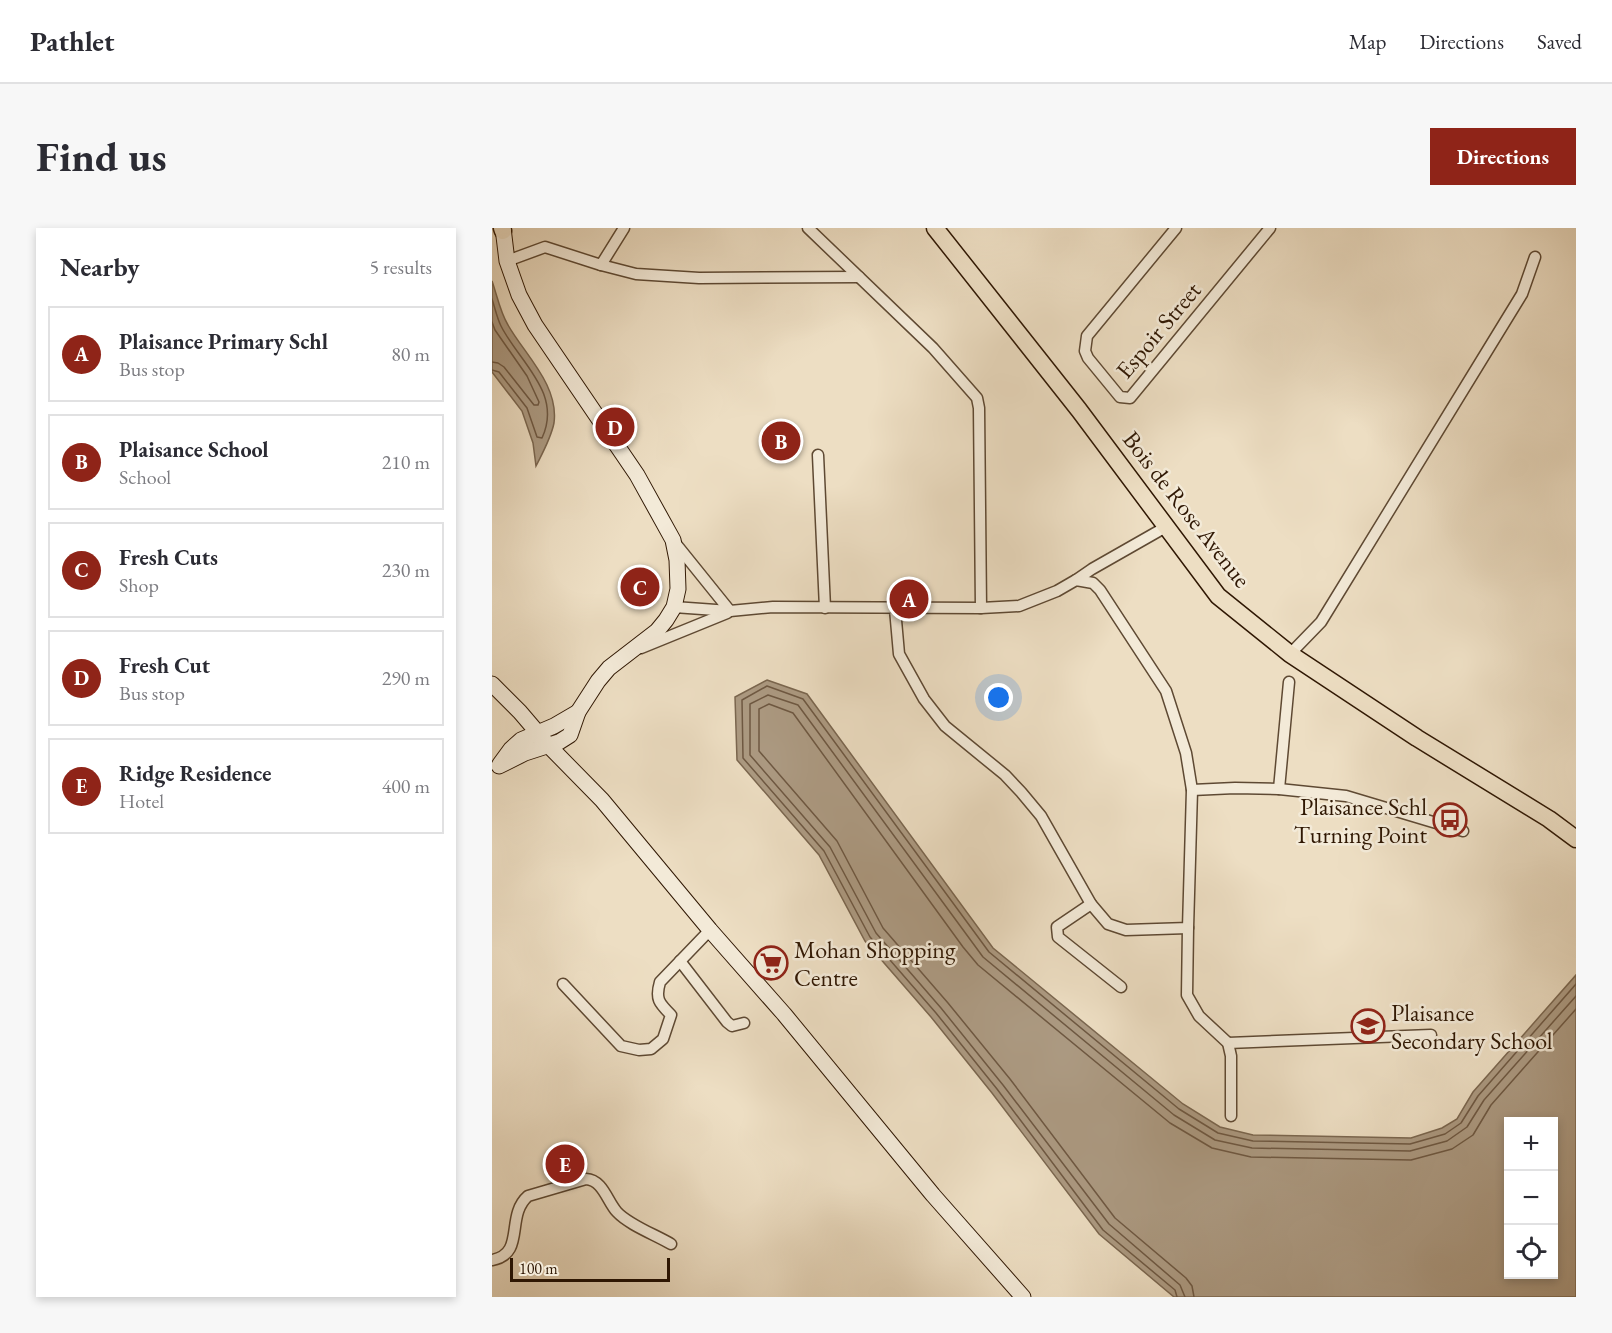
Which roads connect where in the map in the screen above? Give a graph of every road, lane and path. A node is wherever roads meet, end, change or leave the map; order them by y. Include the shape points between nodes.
1 (624, 228) edge
2 (808, 228) edge
3 (935, 228) edge
4 (1176, 228) edge
5 (1269, 228) edge
6 (503, 229) edge
7 (1534, 257) dead end
8 (507, 261) junction
9 (601, 265) junction
10 (858, 277) junction
11 (818, 455) dead end
12 (1164, 528) dead end
13 (673, 540) junction
14 (1076, 580) junction
15 (674, 607) junction
16 (825, 608) junction
17 (981, 608) junction
18 (896, 609) junction
19 (730, 611) junction
20 (629, 653) junction
21 (1290, 654) junction
22 (1289, 682) dead end
23 (492, 684) edge
24 (578, 712) junction
25 (543, 730) junction
26 (554, 744) junction
27 (495, 770) edge
28 (1279, 789) junction
29 (1192, 790) junction
30 (1463, 831) dead end
31 (1576, 839) edge
32 (1091, 904) junction
33 (1188, 928) junction
34 (710, 930) junction
35 (680, 961) junction
36 (563, 984) dead end
37 (1121, 987) dead end
38 (744, 1023) dead end
39 (1431, 1035) dead end
40 (1228, 1043) junction
41 (1231, 1116) dead end
42 (671, 1244) dead end
43 (492, 1260) edge
44 (1023, 1297) edge

1 - 9 street
2 - 10 street
3 - 21 main road, Bois de Rose Avenue via 1079,410 1218,596
4 - 5 street, Espoir Street via 1088,336 1088,358 1124,399 1130,398
6 - 8 main road
7 - 21 street via 1522,294 1321,622
8 - 9 street via 545,247
8 - 13 main road via 535,325 637,475
9 - 10 street via 636,274 699,278
10 - 17 street via 933,348 976,398
11 - 16 street
12 - 14 street
13 - 15 main road via 678,575
13 - 19 street
14 - 17 street via 1019,606
14 - 29 street via 1093,583 1100,590 1166,691 1186,753
15 - 19 street
15 - 20 main road via 657,631
16 - 18 street
16 - 19 street
17 - 18 street
18 - 32 street via 899,654 924,699 945,726 1005,775 1035,808
19 - 20 street
20 - 24 main road via 609,668
21 - 31 main road, Bois de Rose Avenue
22 - 28 street
23 - 25 main road
24 - 25 main road
24 - 26 main road via 570,735
25 - 26 main road
25 - 27 main road via 516,743
26 - 27 main road via 525,753
26 - 34 main road via 567,750 580,778
28 - 29 street
28 - 30 street via 1346,796
29 - 33 street
32 - 33 street via 1108,924 1126,930
32 - 37 street via 1057,927 1056,932
33 - 40 street via 1187,995 1199,1016
34 - 35 street
34 - 44 main road
35 - 36 street via 660,982 659,1003 671,1015 663,1039 651,1049 621,1046
35 - 38 street via 727,1022 732,1026
39 - 40 street
40 - 41 street
42 - 43 street via 625,1218 598,1184 586,1179 528,1196 517,1210 513,1244 507,1254

